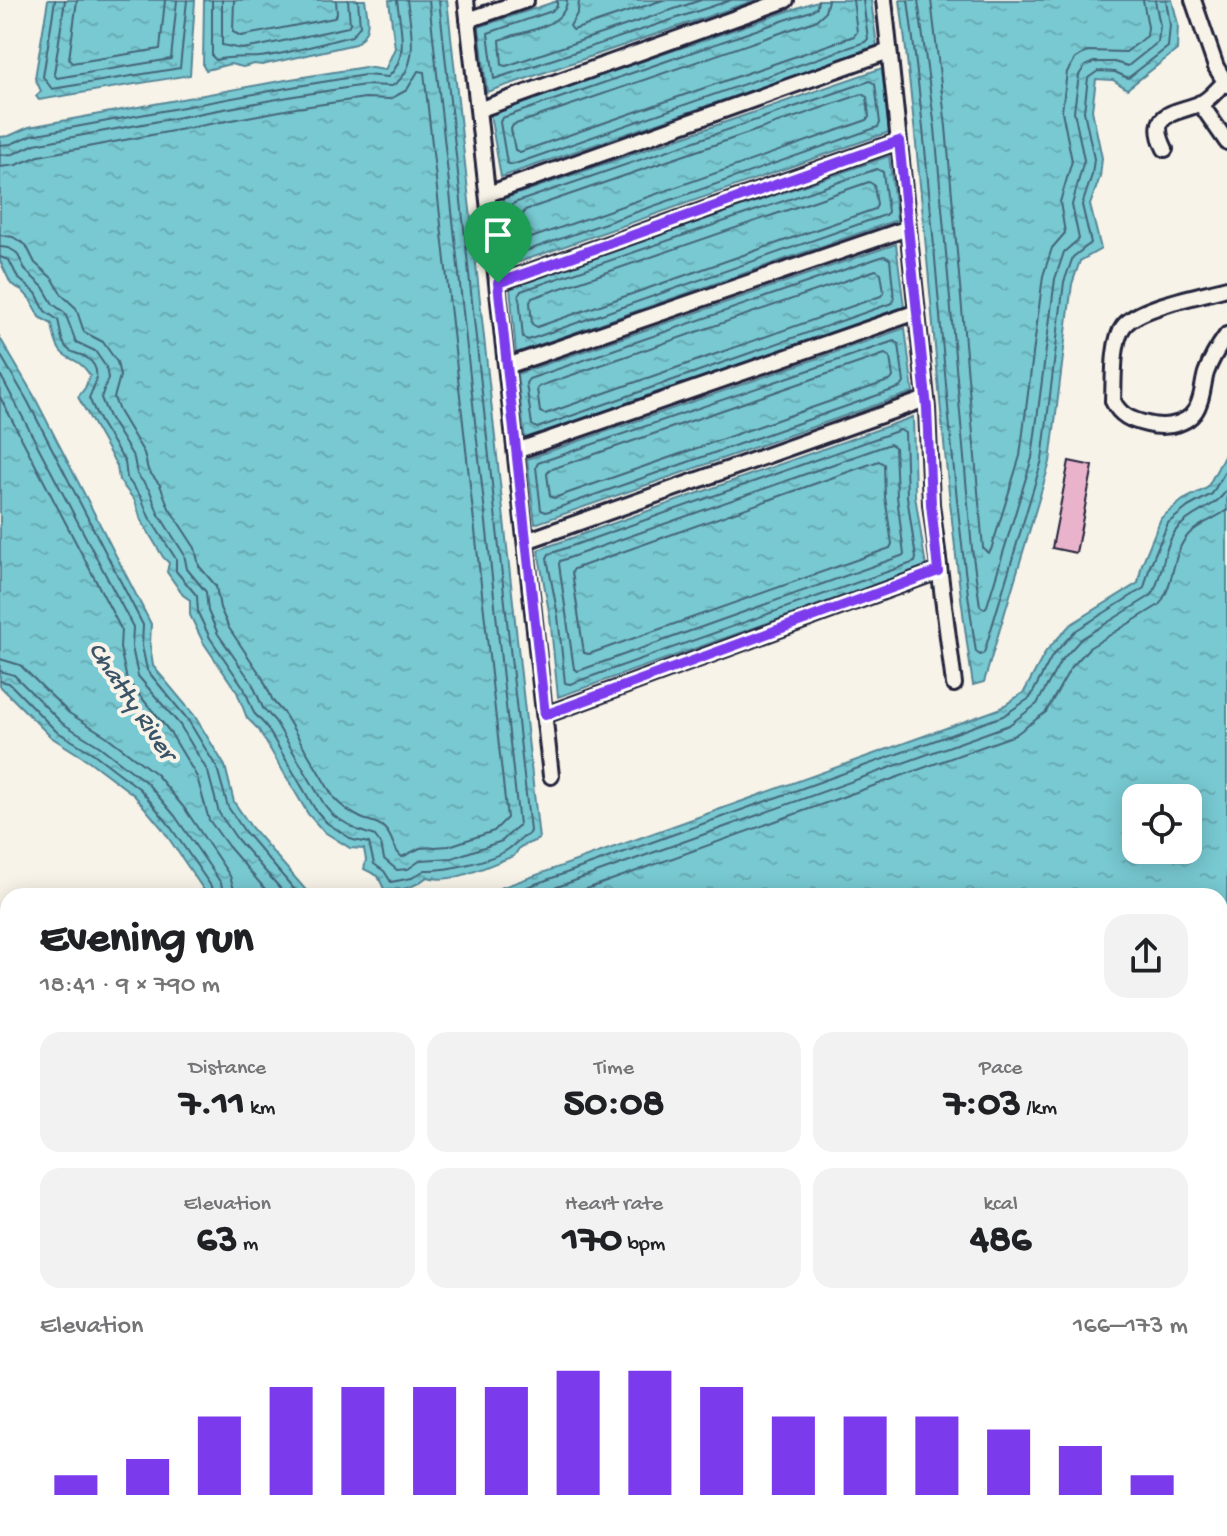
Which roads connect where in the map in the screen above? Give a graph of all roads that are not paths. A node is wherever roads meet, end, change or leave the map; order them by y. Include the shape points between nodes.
1 (466, 0) edge
2 (526, 0) edge
3 (786, 0) edge
4 (884, 0) edge
5 (1193, 0) edge
6 (468, 20) junction
7 (889, 51) junction
8 (1226, 84) edge
9 (1200, 103) junction
10 (478, 110) junction
11 (899, 141) junction
12 (1227, 142) edge
13 (1165, 149) dead end
14 (488, 194) junction
15 (908, 228) junction
16 (498, 283) junction
17 (1227, 288) edge
18 (917, 312) junction
19 (1227, 335) edge
20 (507, 366) junction
21 (926, 399) junction
22 (516, 451) junction
23 (526, 541) junction
24 (938, 571) junction
25 (954, 684) dead end
26 (545, 715) junction
27 (551, 776) dead end

1 - 6 street
2 - 6 street
3 - 10 street
4 - 7 street
5 - 8 street
6 - 10 street
7 - 11 street
7 - 14 street
8 - 9 street
9 - 12 street
9 - 13 street via 1168,113 1158,127
10 - 14 street
11 - 15 street
11 - 16 street
14 - 16 street
15 - 18 street
15 - 20 street
16 - 20 street
17 - 19 street via 1157,308 1123,325 1116,408 1131,420 1162,427 1184,421 1198,407 1205,375
18 - 21 street
18 - 22 street
20 - 22 street
21 - 23 street
21 - 24 street
22 - 23 street
23 - 26 street
24 - 25 street
24 - 26 street
26 - 27 street

